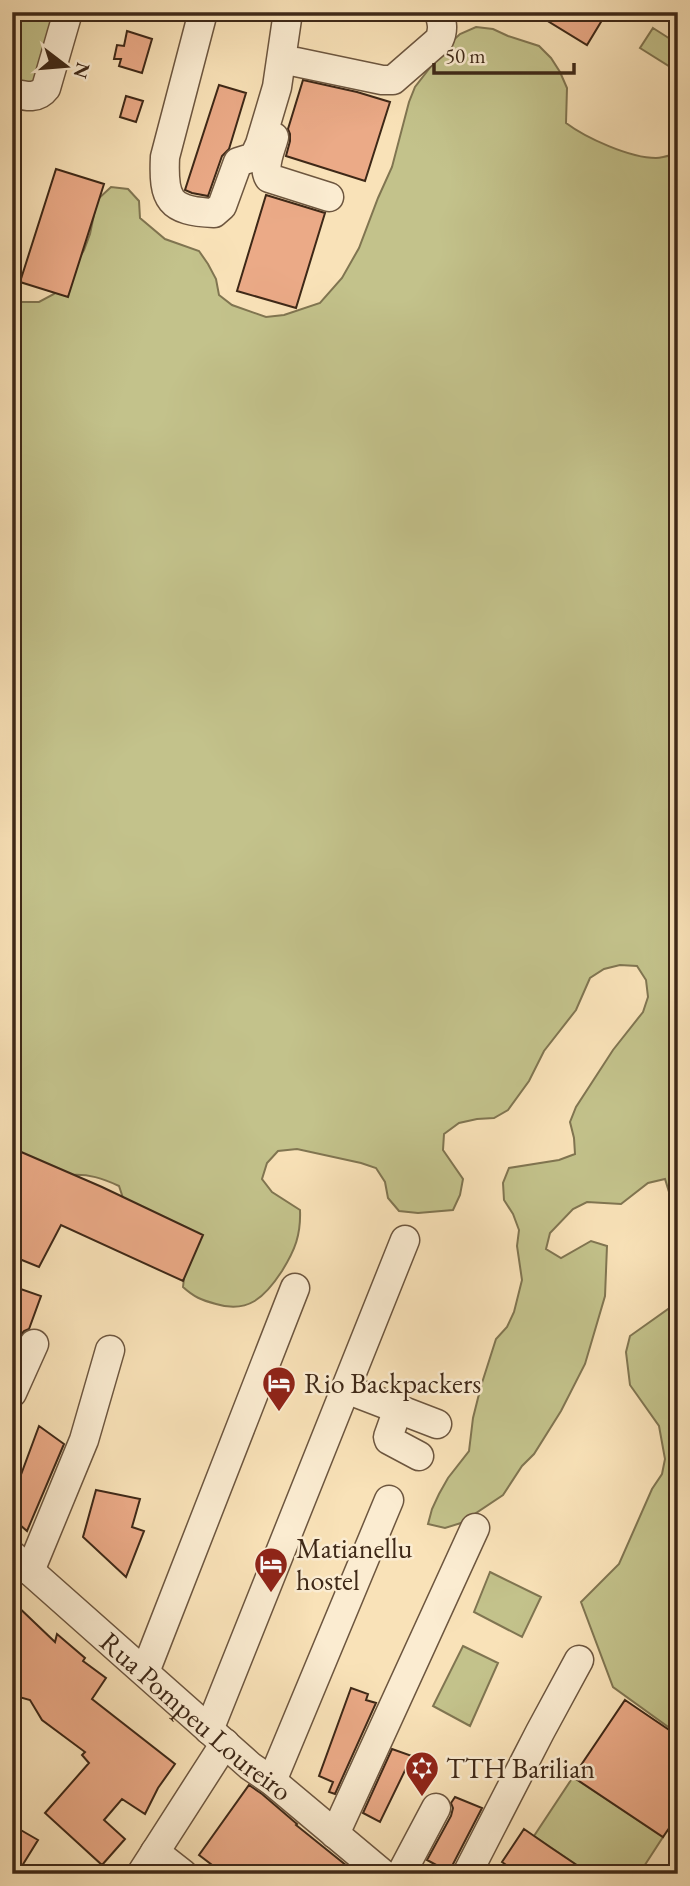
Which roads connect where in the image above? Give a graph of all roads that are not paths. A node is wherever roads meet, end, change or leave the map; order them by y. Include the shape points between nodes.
1 (68, 12) edge
2 (203, 12) edge
3 (288, 12) edge
4 (303, 12) edge
5 (439, 12) edge
6 (296, 62) junction
7 (12, 93) edge
8 (329, 197) dead end
9 (405, 1240) dead end
10 (295, 1288) dead end
11 (34, 1344) dead end
12 (110, 1350) dead end
13 (346, 1388) junction
14 (12, 1393) edge
15 (398, 1409) junction
16 (437, 1424) dead end
17 (419, 1456) dead end
18 (389, 1500) dead end
19 (475, 1528) dead end
20 (21, 1563) edge
21 (579, 1660) dead end
22 (145, 1672) junction
23 (217, 1736) junction
24 (272, 1782) junction
25 (436, 1808) dead end
26 (335, 1834) junction
27 (148, 1863) edge
28 (183, 1874) edge
29 (383, 1874) edge
30 (401, 1874) edge
31 (467, 1874) edge

1 - 7 street via 46,88 36,96
2 - 3 street via 164,157 167,196 177,206 203,213 214,213 222,206 238,162 254,157 260,144 277,87
4 - 6 street
5 - 6 street via 443,33 439,40 393,80
6 - 8 street via 266,174
9 - 13 street
10 - 22 street
11 - 14 street
12 - 20 street via 84,1440
13 - 15 street
13 - 23 street
15 - 16 street
15 - 17 street via 389,1440
18 - 24 street
19 - 26 street
20 - 22 street, Rua Pompeu Loureiro
21 - 31 street
22 - 23 street, Rua Pompeu Loureiro
23 - 24 street, Rua Pompeu Loureiro
23 - 27 street
24 - 26 street, Rua Pompeu Loureiro
25 - 30 street
26 - 29 street, Rua Pompeu Loureiro
27 - 28 street

